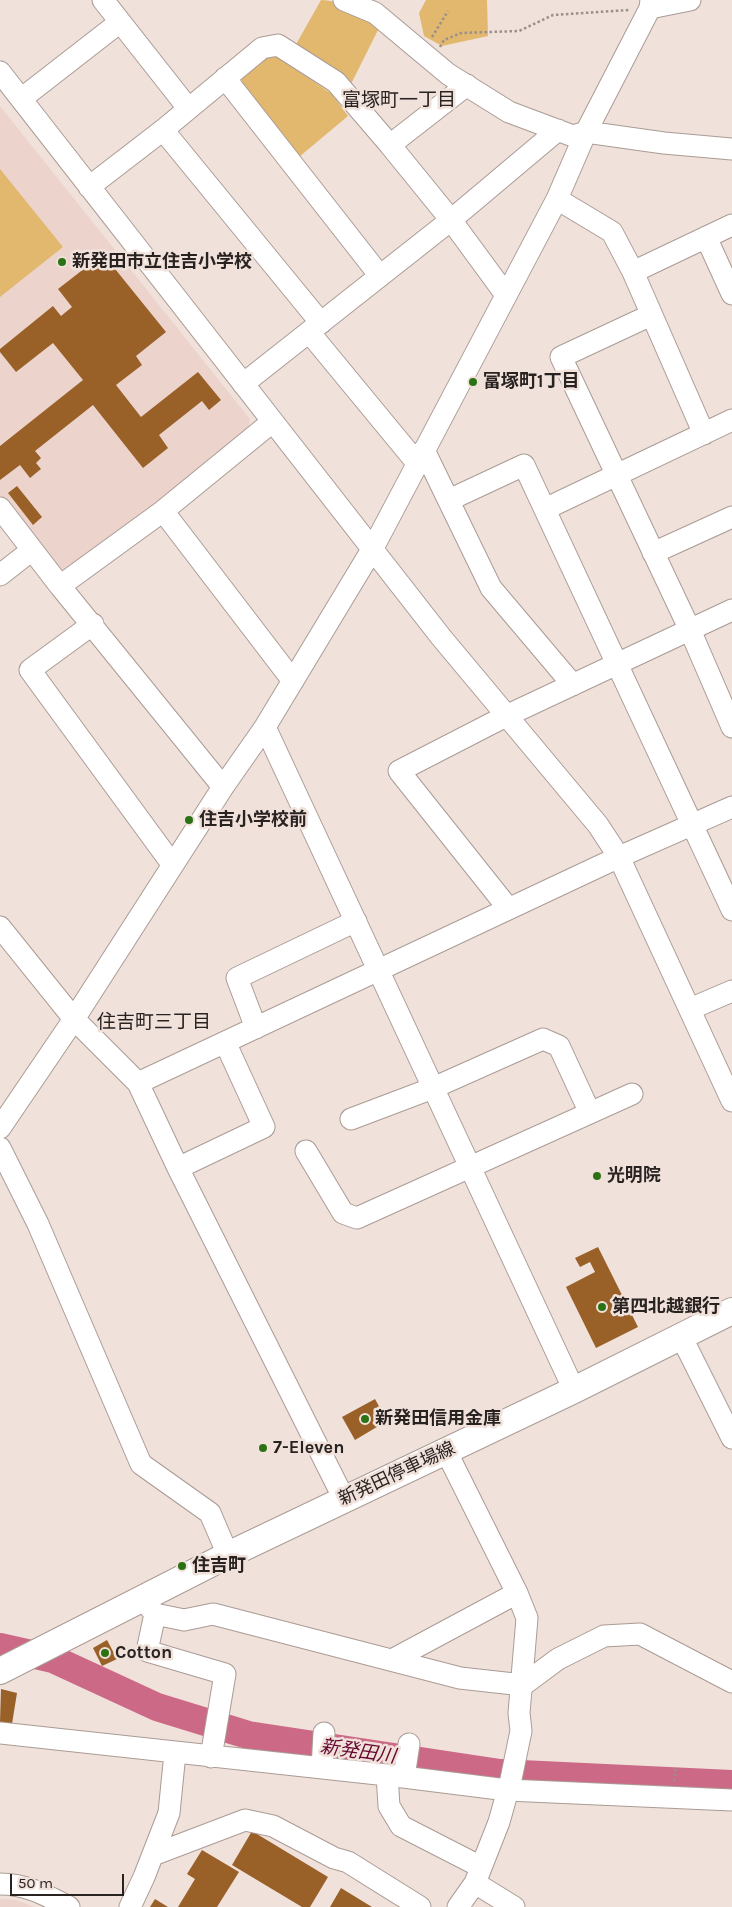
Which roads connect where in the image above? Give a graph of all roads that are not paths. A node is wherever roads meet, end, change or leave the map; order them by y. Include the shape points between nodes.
1 (103, 0) edge
2 (344, 0) edge
3 (690, 0) edge
4 (651, 4) edge
5 (120, 22) junction
6 (0, 72) edge
7 (225, 78) junction
8 (467, 85) junction
9 (20, 99) junction
10 (188, 108) junction
11 (163, 130) junction
12 (558, 130) junction
13 (586, 132) junction
14 (390, 145) junction
15 (732, 149) edge
16 (89, 187) junction
17 (556, 199) junction
18 (451, 220) junction
19 (732, 225) edge
20 (706, 237) junction
21 (633, 272) junction
22 (380, 276) junction
23 (732, 294) edge
24 (506, 295) junction
25 (651, 314) junction
26 (315, 327) junction
27 (243, 384) junction
28 (732, 420) edge
29 (272, 422) junction
30 (704, 434) junction
31 (421, 456) junction
32 (617, 475) junction
33 (449, 500) junction
34 (0, 508) edge
35 (545, 509) junction
36 (164, 512) junction
37 (732, 517) edge
38 (373, 548) junction
39 (32, 550) junction
40 (653, 553) junction
41 (0, 575) edge
42 (60, 586) junction
43 (732, 610) edge
44 (93, 624) junction
45 (690, 630) junction
46 (618, 664) junction
47 (293, 681) junction
48 (573, 685) junction
49 (506, 716) junction
50 (730, 718) edge
51 (266, 727) junction
52 (224, 787) junction
53 (732, 807) edge
54 (693, 826) junction
55 (619, 857) junction
56 (172, 864) junction
57 (508, 908) junction
58 (732, 910) edge
59 (356, 921) junction
60 (0, 927) edge
61 (379, 971) junction
62 (732, 991) edge
63 (690, 1009) junction
64 (74, 1019) junction
65 (256, 1028) junction
66 (225, 1042) junction
67 (138, 1083) junction
68 (433, 1088) junction
69 (632, 1094) dead end
70 (732, 1101) edge
71 (590, 1113) junction
72 (351, 1119) dead end
73 (0, 1128) edge
74 (0, 1148) edge
75 (306, 1151) dead end
76 (178, 1168) junction
77 (470, 1168) junction
78 (732, 1311) edge
79 (681, 1336) junction
80 (574, 1390) junction
81 (732, 1438) edge
82 (446, 1451) junction
83 (344, 1500) junction
84 (228, 1555) junction
85 (517, 1593) junction
86 (149, 1606) junction
87 (392, 1660) junction
88 (0, 1671) edge
89 (732, 1682) edge
90 (523, 1685) junction
91 (0, 1733) edge
92 (175, 1753) junction
93 (211, 1757) junction
94 (401, 1765) junction
95 (511, 1777) junction
96 (732, 1800) edge
97 (153, 1855) junction
98 (478, 1875) junction
99 (0, 1884) edge
100 (68, 1907) edge
101 (130, 1907) edge
102 (420, 1907) edge
103 (458, 1907) edge
104 (514, 1907) edge

1 - 5 street
2 - 8 street via 374,13
3 - 4 street
4 - 13 street
5 - 9 street
5 - 10 street
6 - 9 street
7 - 10 street
7 - 14 street via 262,48 278,45 336,82
7 - 22 street
8 - 12 street via 509,112
8 - 14 street
9 - 16 street
10 - 11 street
11 - 16 street
11 - 26 street
12 - 13 street via 573,136
12 - 18 street
13 - 15 street
13 - 17 street
14 - 18 street
16 - 27 street
17 - 21 street via 612,232
17 - 24 street
18 - 22 street
18 - 24 street
19 - 20 street
20 - 21 street
20 - 23 street
21 - 25 street
22 - 26 street
24 - 31 street
25 - 30 street
25 - 32 street via 561,357
26 - 27 street
26 - 31 street
27 - 29 street
28 - 30 street
29 - 36 street
29 - 38 street
30 - 32 street
31 - 33 street
31 - 38 street
32 - 35 street
32 - 40 street
33 - 35 street via 524,466
33 - 48 street via 491,588
34 - 39 street
35 - 46 street
36 - 42 street
36 - 47 street
37 - 40 street
38 - 47 street
38 - 49 street
39 - 41 street
39 - 42 street
40 - 45 street
42 - 44 street
43 - 45 street
44 - 52 street
44 - 56 street via 30,670
45 - 46 street
45 - 50 street
46 - 48 street
46 - 54 street
47 - 51 street
48 - 49 street
49 - 55 street via 598,826
49 - 57 street via 398,771
51 - 52 street
51 - 59 street
52 - 56 street
53 - 54 street
54 - 55 street
54 - 58 street
55 - 57 street
55 - 63 street
56 - 64 street
57 - 61 street
59 - 61 street
59 - 65 street via 237,978
60 - 64 street
61 - 65 street
61 - 68 street
62 - 63 street
63 - 70 street
64 - 67 street
64 - 73 street
65 - 66 street
66 - 67 street
66 - 76 street via 264,1127
67 - 76 street
68 - 71 street via 543,1039 559,1046
68 - 72 street
68 - 77 street
69 - 71 street
71 - 77 street
74 - 84 street via 38,1224 141,1464 210,1513
75 - 77 street via 343,1213 357,1218
76 - 83 street
77 - 80 street
78 - 79 main road, 新発田停車場線
79 - 80 main road, 新発田停車場線
79 - 81 street
80 - 82 main road, 新発田停車場線
82 - 83 main road, 新発田停車場線
82 - 85 street
83 - 84 main road, 新発田停車場線
84 - 86 main road, 新発田停車場線
85 - 87 street
85 - 90 street via 527,1618
86 - 87 street via 184,1620 214,1614
86 - 88 main road, 新発田停車場線 via 64,1639
86 - 93 street via 147,1651 226,1674
87 - 90 street via 460,1678
89 - 90 street via 640,1634 604,1636 558,1659
90 - 95 street via 519,1713 521,1731
91 - 92 street
92 - 93 street
92 - 97 street via 169,1812
93 - 94 street via 323,1751
94 - 95 street
94 - 98 street via 389,1806 401,1826
95 - 96 street
95 - 98 street via 499,1822
97 - 101 street
97 - 102 street via 245,1820 273,1826 348,1862
98 - 103 street
98 - 104 street
99 - 100 street via 36,1890

